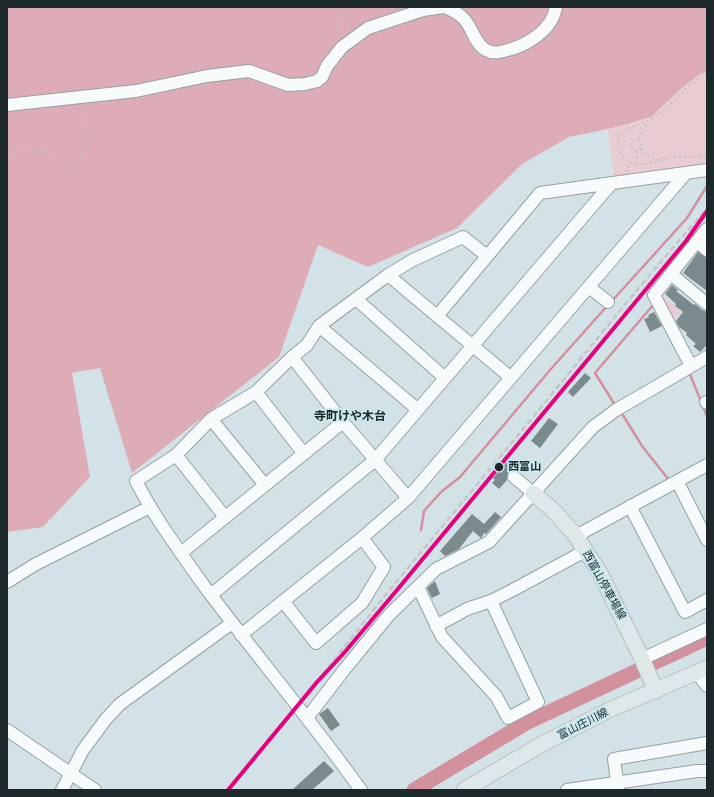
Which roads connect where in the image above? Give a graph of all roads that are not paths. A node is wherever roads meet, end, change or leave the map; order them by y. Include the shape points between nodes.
1 (444, 7) edge
2 (556, 7) edge
3 (7, 105) edge
4 (707, 170) edge
5 (686, 173) junction
6 (612, 184) junction
7 (707, 229) edge
8 (697, 241) junction
9 (707, 250) edge
10 (487, 256) junction
11 (671, 274) junction
12 (388, 275) junction
13 (589, 287) junction
14 (356, 299) junction
15 (608, 302) dead end
16 (707, 304) edge
17 (438, 315) junction
18 (319, 326) junction
19 (472, 346) junction
20 (292, 357) junction
21 (707, 357) edge
22 (691, 366) junction
23 (510, 377) junction
24 (445, 378) junction
25 (256, 392) junction
26 (417, 410) junction
27 (211, 419) junction
28 (343, 422) junction
29 (304, 454) junction
30 (176, 455) junction
31 (375, 460) junction
32 (707, 465) edge
33 (514, 477) dead end
34 (677, 481) junction
35 (265, 485) junction
36 (533, 493) junction
37 (408, 498) junction
38 (630, 506) junction
39 (150, 507) junction
40 (225, 517) junction
41 (576, 536) junction
42 (362, 538) junction
43 (707, 540) edge
44 (585, 551) junction
45 (181, 553) junction
46 (7, 582) edge
47 (418, 588) junction
48 (211, 595) junction
49 (491, 600) junction
50 (707, 600) edge
51 (283, 601) junction
52 (232, 623) junction
53 (436, 626) junction
54 (707, 629) edge
55 (241, 635) junction
56 (642, 659) junction
57 (702, 670) edge
58 (707, 686) edge
59 (656, 691) junction
60 (307, 718) junction
61 (7, 730) edge
62 (707, 743) edge
63 (707, 771) edge
64 (71, 773) junction
65 (617, 786) edge
66 (62, 790) edge
67 (96, 790) edge
68 (361, 790) edge
69 (464, 790) edge
70 (567, 790) edge

1 - 2 street via 456,12 465,20 480,46 488,52 500,52 514,49 532,40 554,16
1 - 3 street via 423,10 368,28 342,47 322,77 305,84 288,85 249,71 207,76 136,91
4 - 5 street
5 - 6 street
5 - 13 street
6 - 10 street via 540,193
6 - 19 street
7 - 8 street
8 - 9 street
8 - 11 street
10 - 12 street via 463,237 413,260
10 - 17 street
11 - 16 street
11 - 22 street via 654,295
12 - 14 street
12 - 17 street
13 - 15 street
13 - 23 street
14 - 18 street
14 - 24 street
17 - 19 street
18 - 20 street via 307,345
18 - 26 street
19 - 23 street
19 - 24 street
20 - 25 street
20 - 28 street
21 - 22 street
22 - 36 street via 616,410 593,427
23 - 37 street
24 - 26 street
25 - 27 street
25 - 29 street
26 - 31 street
27 - 30 street
27 - 35 street
28 - 29 street
28 - 31 street
29 - 35 street
30 - 39 street via 136,481
30 - 40 street
31 - 37 street
31 - 48 street
32 - 34 street
33 - 36 street
34 - 38 street
34 - 43 street
35 - 40 street
36 - 41 main road, 西富山停車場線 via 554,511
36 - 47 street via 489,542 436,570
37 - 42 street
38 - 41 street
38 - 50 street via 685,612
39 - 45 street
39 - 46 street via 36,564
40 - 45 street
41 - 44 main road, 西富山停車場線
42 - 51 street
42 - 51 street via 384,567 362,603 316,643
44 - 49 street
44 - 56 main road, 西富山停車場線 via 600,573
45 - 48 street
47 - 53 street
47 - 60 street via 389,615
48 - 52 street
49 - 53 street via 467,609
49 - 53 street via 538,702 508,718 496,696 442,638
51 - 55 street
52 - 55 street
52 - 64 street via 120,704 83,750
54 - 56 street
55 - 60 street
56 - 59 main road, 西富山停車場線
57 - 58 street
57 - 59 main road, 富山庄川線
59 - 69 main road, 富山庄川線 via 609,710 542,744
60 - 68 street
61 - 64 street
62 - 65 street via 614,759
63 - 65 street
64 - 66 street
64 - 67 street
65 - 70 street

